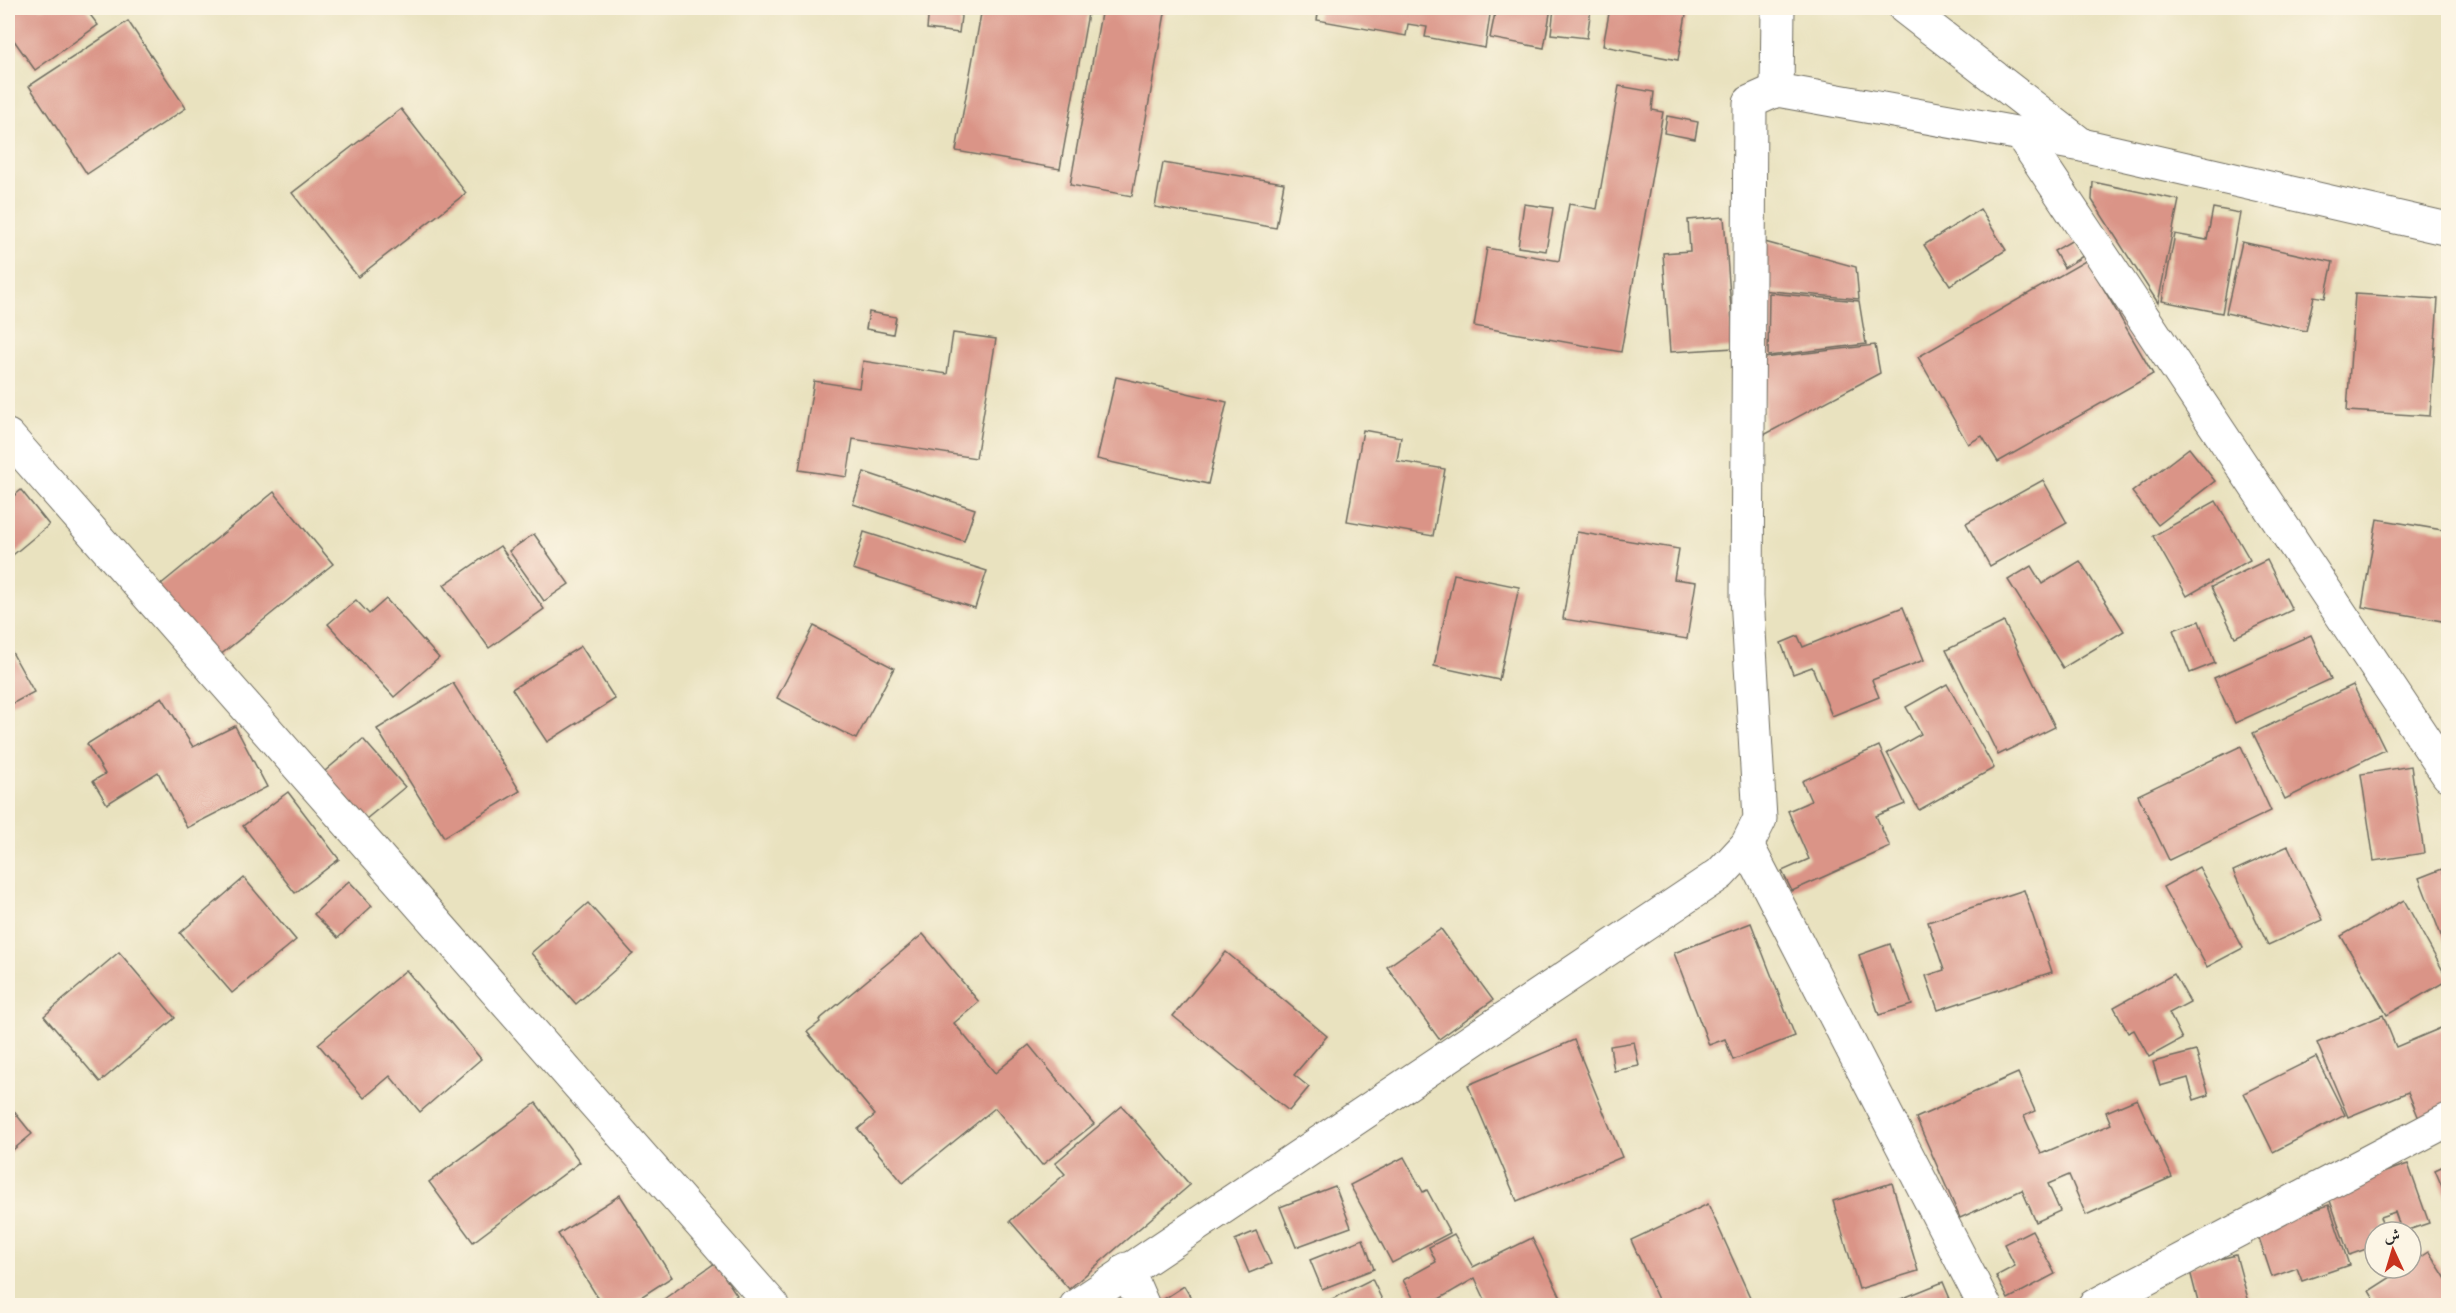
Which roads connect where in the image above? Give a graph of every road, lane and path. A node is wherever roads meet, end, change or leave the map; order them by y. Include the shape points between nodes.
1 (1778, 8) edge
2 (1905, 8) edge
3 (1777, 90) junction
4 (2021, 134) junction
5 (2082, 146) junction
6 (2448, 228) edge
7 (8, 436) edge
8 (2448, 775) edge
9 (1747, 845) junction
10 (2448, 1120) edge
11 (1127, 1269) junction
12 (773, 1305) edge
13 (1076, 1305) edge
14 (1143, 1305) edge
15 (1985, 1305) edge
16 (2094, 1305) edge

1 - 3 street
2 - 5 street
3 - 4 street
3 - 9 street via 1750,102 1747,597 1760,819
4 - 5 street
4 - 8 street
5 - 6 street
7 - 12 street
9 - 11 street via 1720,874
9 - 15 street
10 - 16 street
11 - 13 street
11 - 14 street

